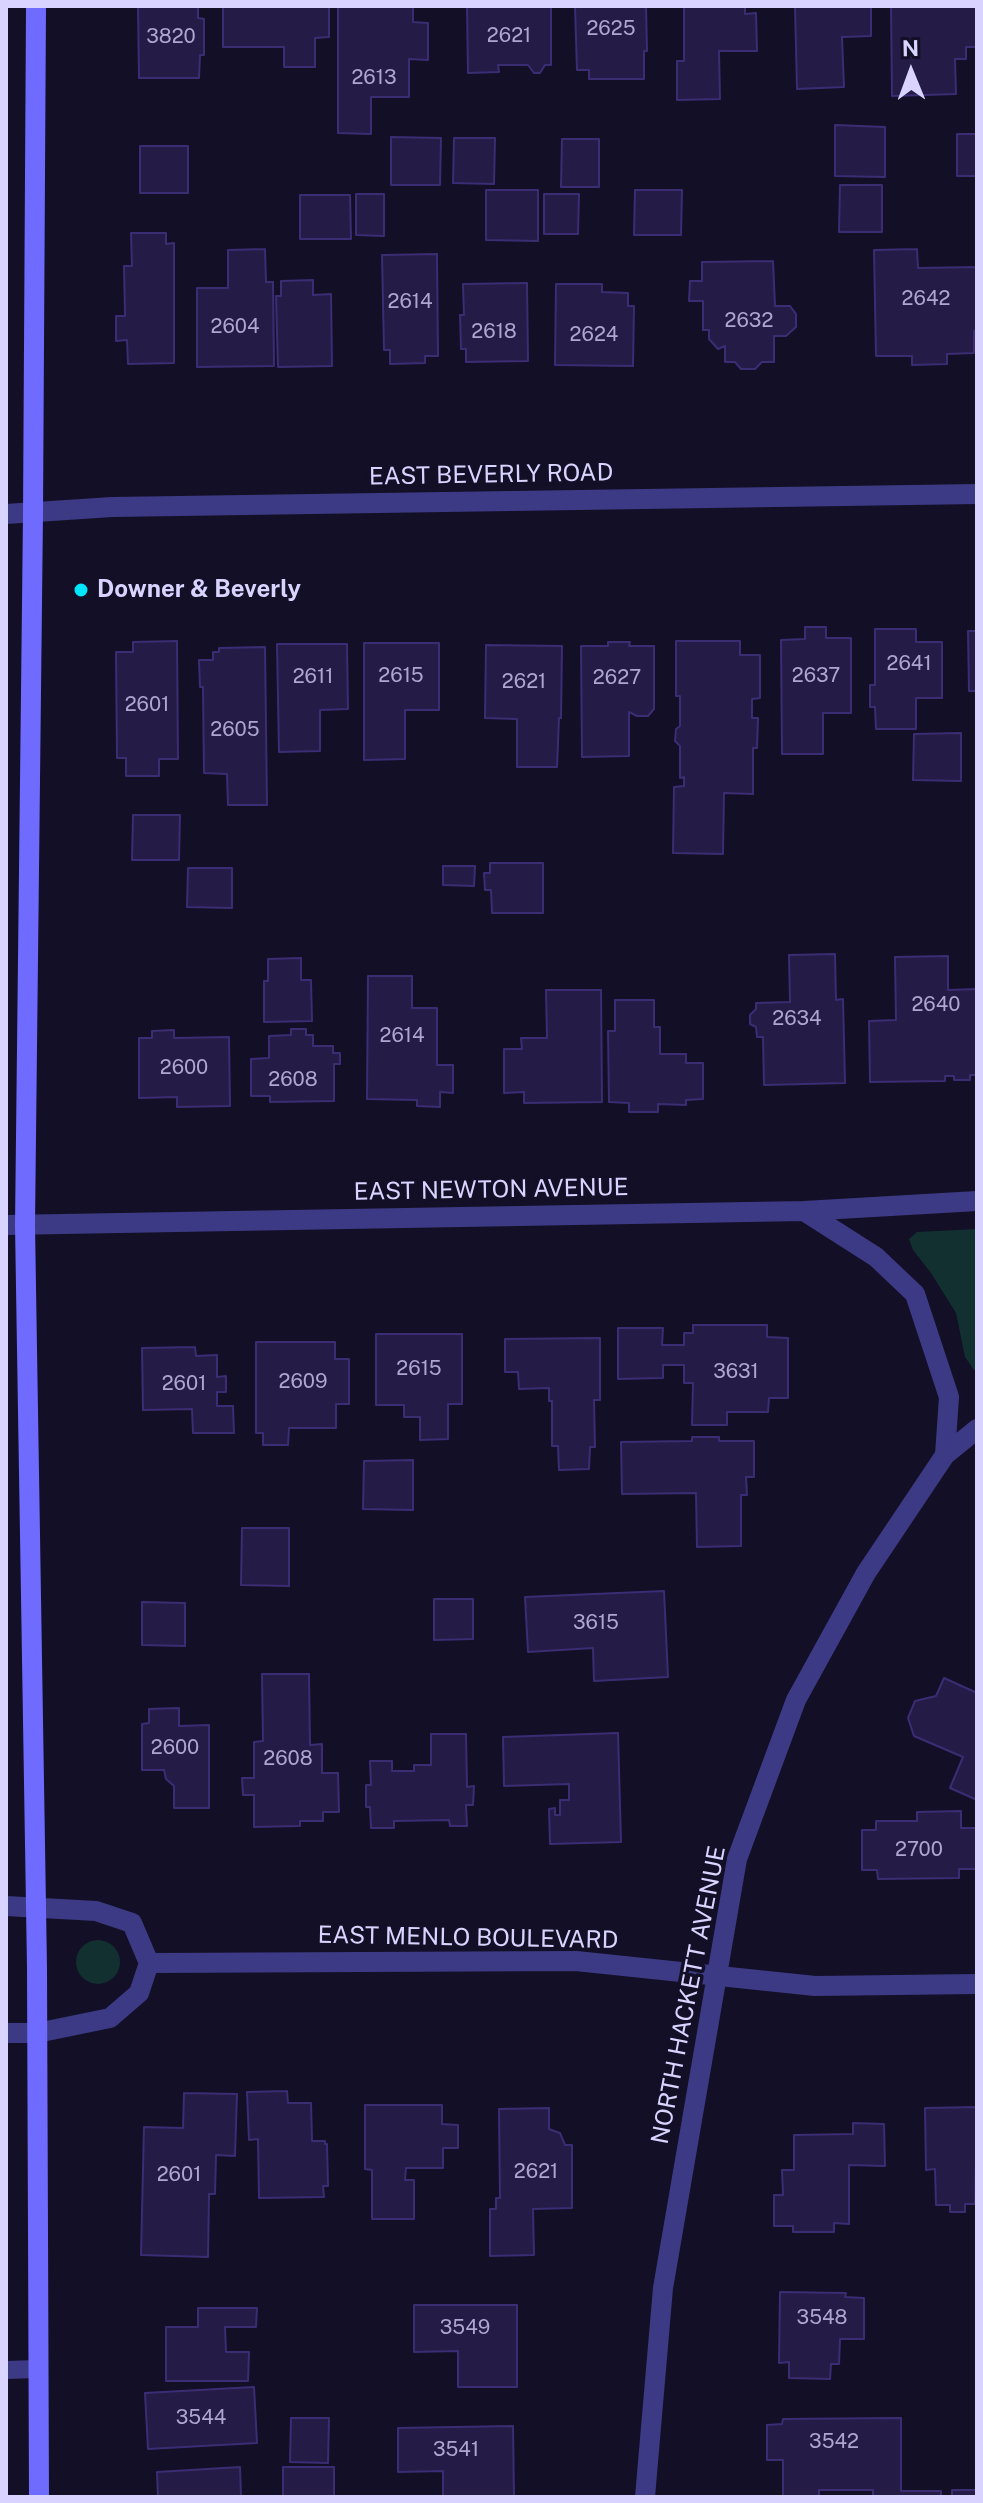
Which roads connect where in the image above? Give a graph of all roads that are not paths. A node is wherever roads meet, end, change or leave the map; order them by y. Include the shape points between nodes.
1 (36, 6) edge
2 (977, 494) edge
3 (6, 514) edge
4 (33, 514) junction
5 (977, 1201) edge
6 (804, 1211) junction
7 (15, 1225) edge
8 (977, 1429) edge
9 (945, 1455) junction
10 (6, 1906) edge
11 (36, 1906) junction
12 (149, 1963) junction
13 (717, 1974) junction
14 (977, 1984) edge
15 (6, 2033) edge
16 (37, 2033) junction
17 (38, 2369) junction
18 (6, 2370) edge
19 (39, 2497) edge
20 (645, 2497) edge

1 - 4 street
2 - 4 street, EAST BEVERLY ROAD via 112,507
3 - 4 street, EAST BEVERLY ROAD
4 - 7 street
5 - 6 street, EAST NEWTON AVENUE
6 - 7 street, EAST NEWTON AVENUE
6 - 9 street, NORTH HACKETT AVENUE via 876,1257 915,1294 949,1397
7 - 11 street
8 - 9 street, NORTH HACKETT AVENUE
9 - 13 street, NORTH HACKETT AVENUE via 866,1573 796,1700 737,1859
10 - 11 street
11 - 12 street via 96,1911 132,1923
11 - 16 street
12 - 13 street, EAST MENLO BOULEVARD via 576,1961
12 - 16 street via 139,1993 110,2018
13 - 14 street, EAST MENLO BOULEVARD via 815,1986
13 - 20 street, NORTH HACKETT AVENUE via 663,2288
15 - 16 street
16 - 17 street
17 - 18 lane
17 - 19 street

